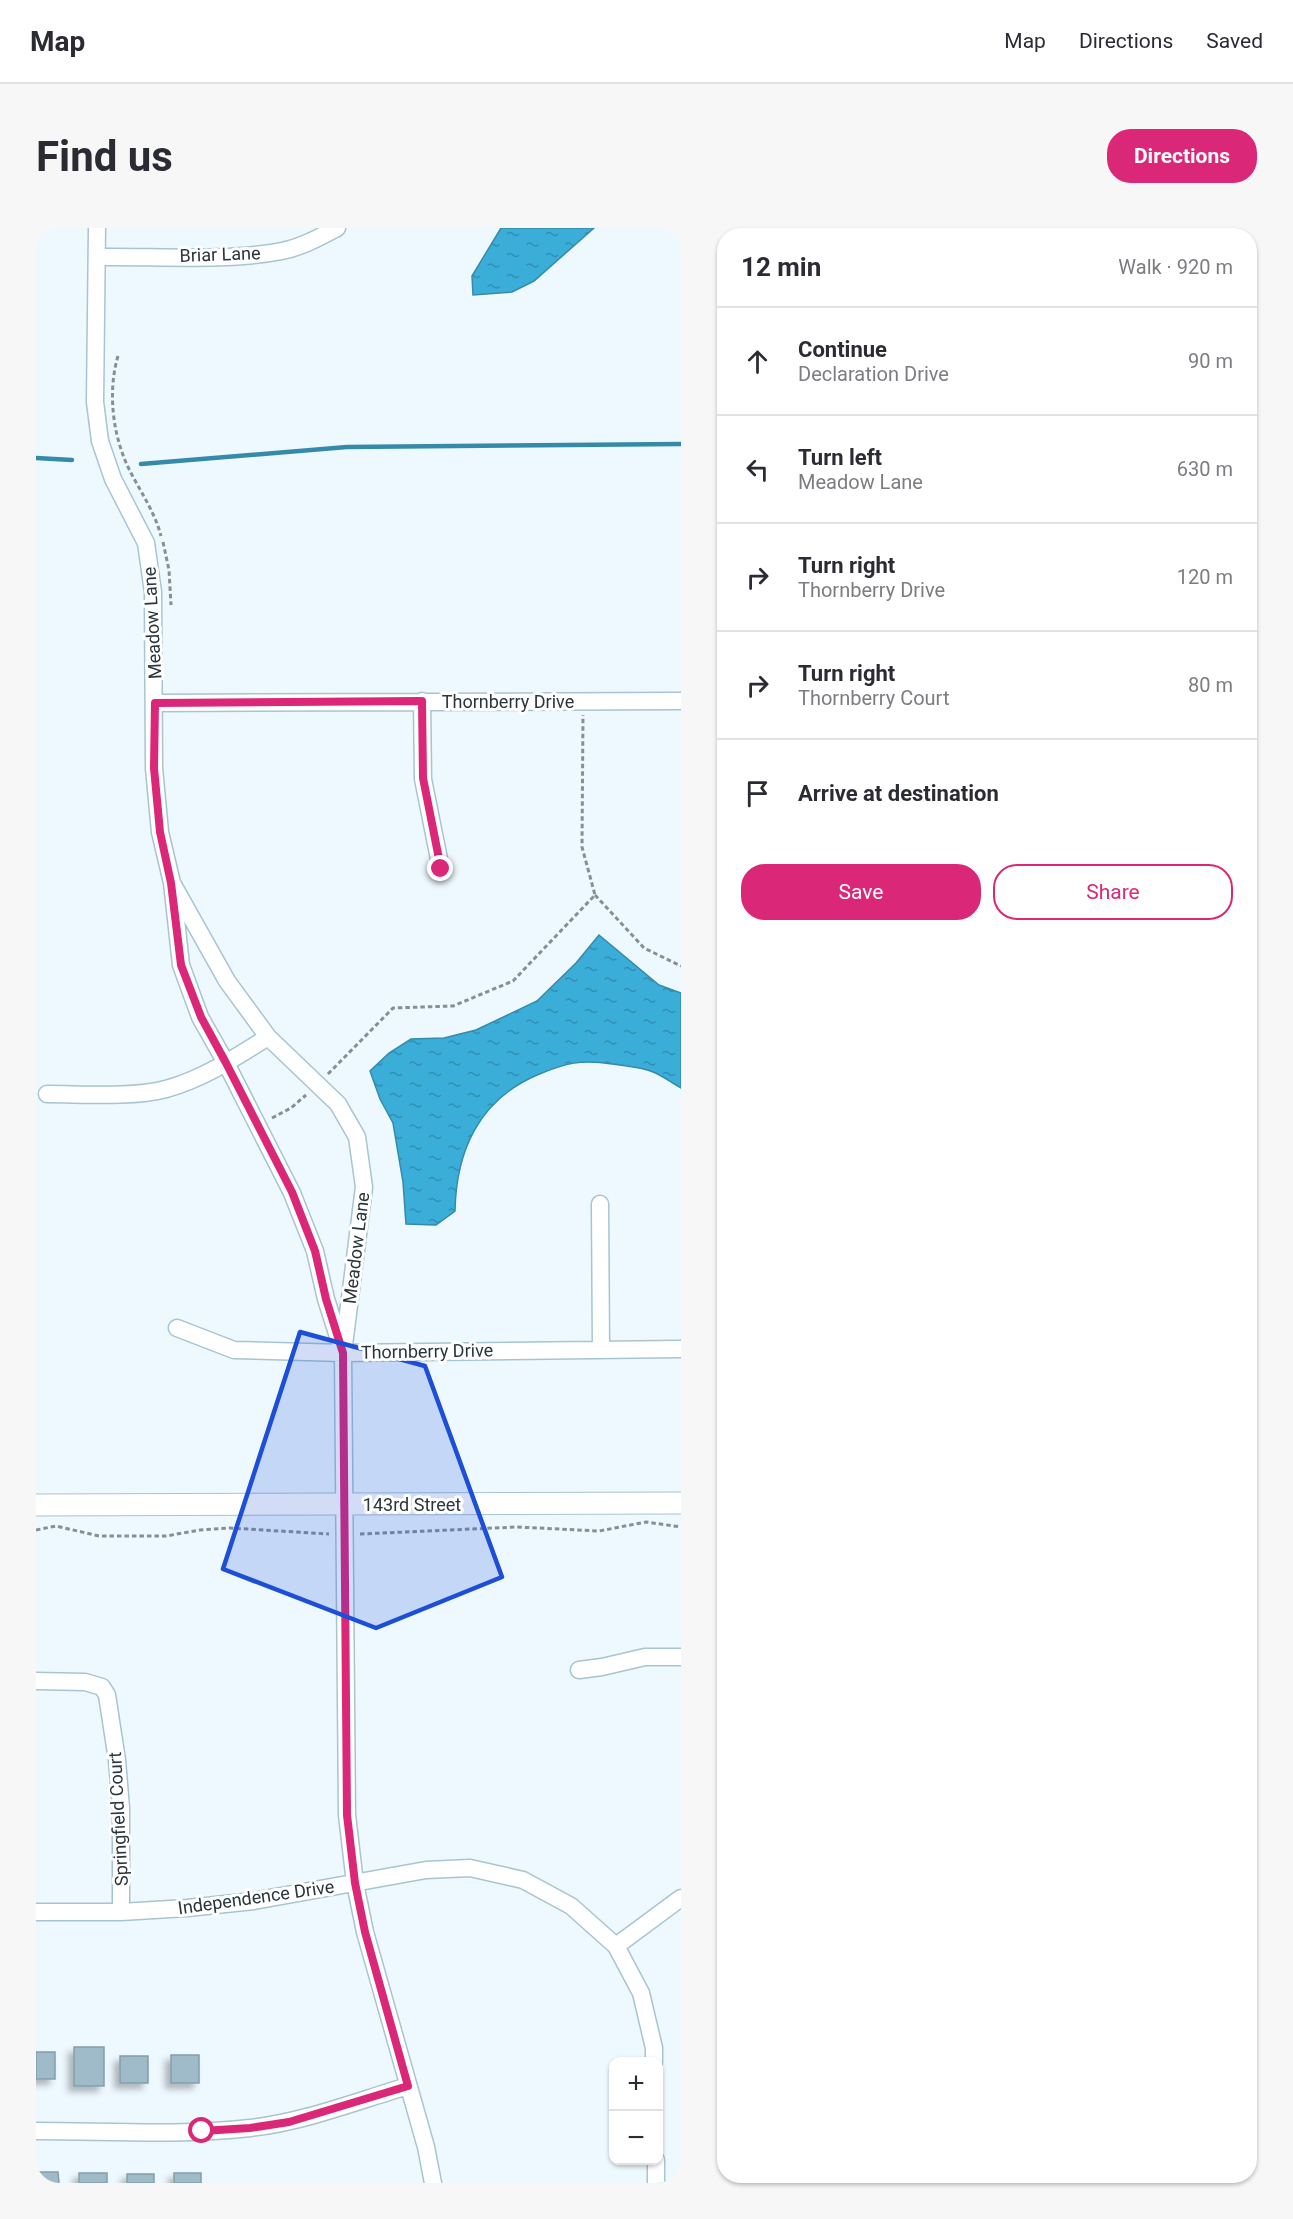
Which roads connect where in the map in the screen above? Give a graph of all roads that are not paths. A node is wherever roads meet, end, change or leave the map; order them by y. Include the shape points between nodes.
1 (97, 228) edge
2 (337, 228) edge
3 (98, 257) junction
4 (422, 701) junction
5 (681, 701) edge
6 (155, 703) junction
7 (441, 869) dead end
8 (171, 883) junction
9 (268, 1037) junction
10 (226, 1063) junction
11 (46, 1095) dead end
12 (600, 1204) dead end
13 (177, 1328) dead end
14 (601, 1349) junction
15 (681, 1349) edge
16 (343, 1353) junction
17 (681, 1503) edge
18 (345, 1504) junction
19 (36, 1505) edge
20 (681, 1657) edge
21 (579, 1670) dead end
22 (36, 1681) edge
23 (355, 1883) junction
24 (681, 1898) edge
25 (36, 1912) edge
26 (121, 1912) junction
27 (616, 1946) junction
28 (654, 2057) edge
29 (408, 2086) junction
30 (36, 2132) edge
31 (656, 2165) edge
32 (433, 2183) edge
33 (656, 2183) edge

1 - 3 street, Meadow Lane
2 - 3 street, Briar Lane via 283,251 235,256
3 - 6 street, Meadow Lane via 95,402 100,441 113,479 146,543 153,592
4 - 5 street, Thornberry Drive
4 - 6 street, Thornberry Drive
4 - 7 street via 423,778
6 - 8 street, Meadow Lane via 155,778 160,832
8 - 9 street, Meadow Lane via 227,981
8 - 10 street, Meadow Lane via 181,965 201,1017
9 - 10 street
9 - 16 street, Meadow Lane via 338,1104 357,1137 364,1187
10 - 11 street via 164,1089
10 - 16 street, Meadow Lane via 292,1192
12 - 14 street
13 - 16 street, Thornberry Drive via 234,1350
14 - 15 street, Thornberry Drive
14 - 16 street, Thornberry Drive
16 - 18 street, Meadow Lane
17 - 18 street, 143rd Street
18 - 19 street, 143rd Street
18 - 23 street, Meadow Lane via 347,1815
20 - 21 street via 645,1657
22 - 26 street, Springfield Court via 85,1682 102,1687 107,1695 121,1808
23 - 26 street, Independence Drive via 254,1900
23 - 27 street, Independence Drive via 426,1870 470,1868 524,1880 572,1906
23 - 29 street, Meadow Lane
24 - 27 street
25 - 26 street, Independence Drive
27 - 28 street, Independence Drive via 641,1993
29 - 30 street via 289,2122 250,2128
29 - 32 street, Meadow Lane
31 - 33 street

